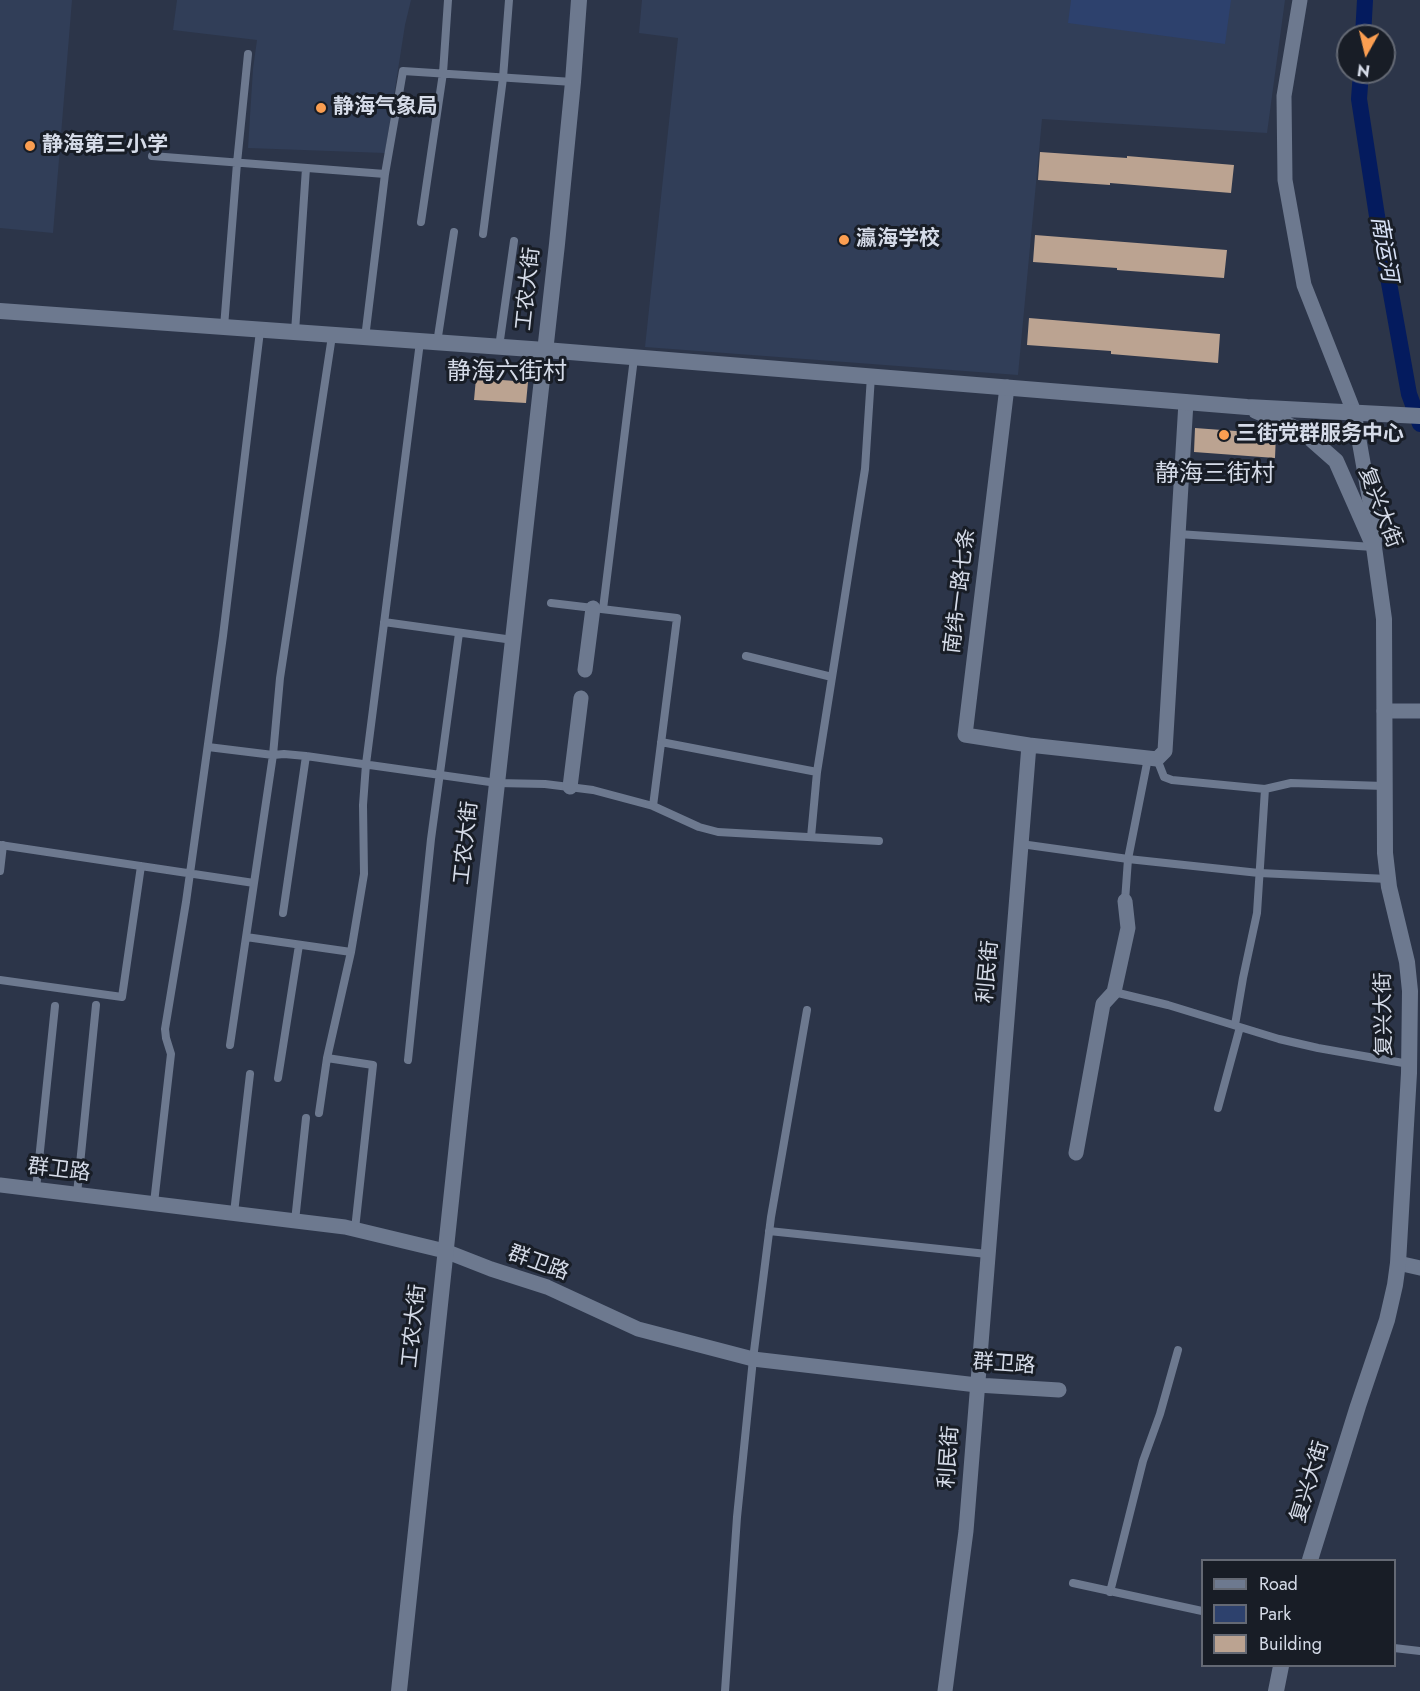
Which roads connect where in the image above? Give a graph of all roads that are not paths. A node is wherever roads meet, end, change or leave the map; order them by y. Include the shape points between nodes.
1 (448, 0) edge
2 (509, 0) edge
3 (579, 0) edge
4 (1300, 0) edge
5 (248, 54) dead end
6 (443, 74) junction
7 (503, 78) junction
8 (573, 82) junction
9 (152, 156) dead end
10 (237, 163) junction
11 (306, 168) junction
12 (385, 174) junction
13 (421, 222) dead end
14 (454, 232) dead end
15 (483, 234) dead end
16 (513, 241) dead end
17 (0, 311) edge
18 (224, 328) junction
19 (260, 331) junction
20 (295, 333) junction
21 (332, 336) junction
22 (365, 338) junction
23 (428, 342) junction
24 (499, 347) junction
25 (545, 350) junction
26 (634, 357) junction
27 (871, 376) junction
28 (1007, 387) junction
29 (1186, 402) junction
30 (1247, 407) junction
31 (1354, 412) junction
32 (1420, 416) edge
33 (1178, 534) junction
34 (1374, 547) junction
35 (551, 603) dead end
36 (598, 609) junction
37 (384, 622) junction
38 (459, 633) junction
39 (513, 640) junction
40 (746, 656) dead end
41 (585, 670) dead end
42 (832, 677) junction
43 (581, 698) dead end
44 (1384, 711) junction
45 (1420, 711) edge
46 (661, 742) junction
47 (1029, 745) junction
48 (208, 747) junction
49 (273, 755) junction
50 (306, 756) junction
51 (1152, 759) junction
52 (366, 764) junction
53 (818, 772) junction
54 (441, 774) junction
55 (497, 783) junction
56 (1386, 786) junction
57 (570, 787) junction
58 (1265, 789) junction
59 (653, 806) junction
60 (811, 837) junction
61 (879, 841) dead end
62 (1021, 844) junction
63 (2, 845) edge
64 (1128, 859) junction
65 (141, 866) junction
66 (0, 871) edge
67 (190, 873) junction
68 (1259, 873) junction
69 (1388, 879) junction
70 (254, 883) junction
71 (1125, 901) joint
72 (283, 913) dead end
73 (246, 937) junction
74 (299, 945) junction
75 (351, 952) junction
76 (0, 980) edge
77 (1114, 992) junction
78 (96, 1005) dead end
79 (55, 1006) dead end
80 (807, 1010) dead end
81 (1238, 1026) junction
82 (230, 1046) dead end
83 (327, 1058) junction
84 (408, 1060) dead end
85 (1409, 1064) junction
86 (250, 1074) dead end
87 (278, 1078) dead end
88 (1218, 1108) dead end
89 (319, 1113) dead end
90 (306, 1118) dead end
91 (1076, 1154) dead end
92 (0, 1185) edge
93 (36, 1189) junction
94 (77, 1194) junction
95 (154, 1203) junction
96 (234, 1213) junction
97 (295, 1221) junction
98 (355, 1230) junction
99 (769, 1231) junction
100 (445, 1251) junction
101 (987, 1254) junction
102 (1398, 1263) junction
103 (1420, 1268) edge
104 (1178, 1350) dead end
105 (753, 1359) junction
106 (977, 1385) junction
107 (1059, 1390) dead end
108 (1310, 1559) edge
109 (1073, 1583) dead end
110 (1110, 1592) junction
111 (1201, 1611) edge
112 (1396, 1648) edge
113 (1420, 1651) edge
114 (1281, 1667) edge
115 (399, 1691) edge
116 (725, 1691) edge
117 (945, 1691) edge
118 (1276, 1691) edge

1 - 6 lane
2 - 7 lane
3 - 8 street, 工农大街
4 - 31 street via 1284,96 1285,180 1304,285
5 - 10 lane
6 - 7 lane
6 - 12 lane via 403,71
6 - 13 lane
7 - 8 lane
7 - 15 lane
8 - 25 street, 工农大街
9 - 10 lane
10 - 11 lane
10 - 18 lane
11 - 12 lane
11 - 20 lane
12 - 22 lane
14 - 23 lane
16 - 24 lane
17 - 18 street
18 - 19 street
19 - 20 street
19 - 48 lane
20 - 21 street
21 - 22 street
21 - 49 lane via 282,666
22 - 23 street
23 - 24 street
23 - 37 lane
24 - 25 street
25 - 26 street
25 - 39 street, 工农大街
26 - 27 street
26 - 36 lane
27 - 28 street
27 - 42 lane via 865,469
28 - 29 street
28 - 47 street, 南纬一路七条 via 965,735
29 - 30 street
29 - 33 street
30 - 31 street
30 - 34 street, 复兴大街 via 1302,430 1336,461
31 - 32 street
31 - 34 street via 1375,530
33 - 34 lane
33 - 51 street via 1165,751
34 - 44 street, 复兴大街 via 1384,619
35 - 36 lane
36 - 41 street
36 - 46 lane via 677,618
37 - 38 lane
37 - 52 lane
38 - 39 lane
38 - 54 lane
39 - 55 street, 工农大街
40 - 42 lane
42 - 53 lane
43 - 57 street
44 - 45 street
44 - 56 street, 复兴大街
46 - 53 lane
46 - 59 lane
47 - 51 street
47 - 62 street, 利民街
48 - 49 lane
48 - 67 lane
49 - 50 lane
49 - 70 lane
50 - 52 lane
50 - 72 lane
51 - 58 lane via 1164,777 1172,780
51 - 64 lane
52 - 54 lane
52 - 75 lane via 364,874
53 - 60 lane
54 - 55 lane
54 - 84 lane
55 - 57 lane
55 - 100 street, 工农大街
56 - 58 lane via 1291,783
56 - 69 street, 复兴大街
57 - 59 lane
58 - 68 lane
59 - 60 lane via 718,832
60 - 61 lane
62 - 64 lane
62 - 101 street, 利民街
63 - 65 lane
63 - 66 lane
64 - 68 lane
64 - 71 lane
65 - 67 lane
65 - 76 lane via 122,997
67 - 70 lane
67 - 95 lane via 165,1029 171,1054
68 - 69 lane
68 - 81 lane via 1257,913 1243,978
69 - 85 street, 复兴大街 via 1407,962
70 - 73 lane
71 - 77 street via 1128,928
73 - 74 lane
73 - 82 lane
74 - 75 lane
74 - 87 lane
75 - 83 lane
77 - 81 lane
77 - 91 street via 1103,1004
78 - 94 lane
79 - 93 lane
80 - 99 lane
81 - 85 lane via 1318,1048
81 - 88 lane
83 - 89 lane
83 - 98 lane via 373,1065
85 - 102 street, 复兴大街
86 - 96 lane
90 - 97 lane
92 - 93 street, 群卫路
93 - 94 street, 群卫路
94 - 95 street, 群卫路
95 - 96 street, 群卫路
96 - 97 street, 群卫路
97 - 98 street, 群卫路
98 - 100 street, 群卫路
99 - 101 lane
99 - 105 lane
100 - 105 street, 群卫路 via 547,1287 638,1329
100 - 115 street, 工农大街
101 - 106 street, 利民街
102 - 103 street
102 - 108 street, 复兴大街 via 1387,1320
104 - 110 lane via 1143,1461
105 - 106 street, 群卫路
105 - 116 lane
106 - 107 street, 群卫路
106 - 117 street, 利民街 via 966,1531
109 - 110 lane
110 - 111 lane
112 - 113 lane
114 - 118 street

